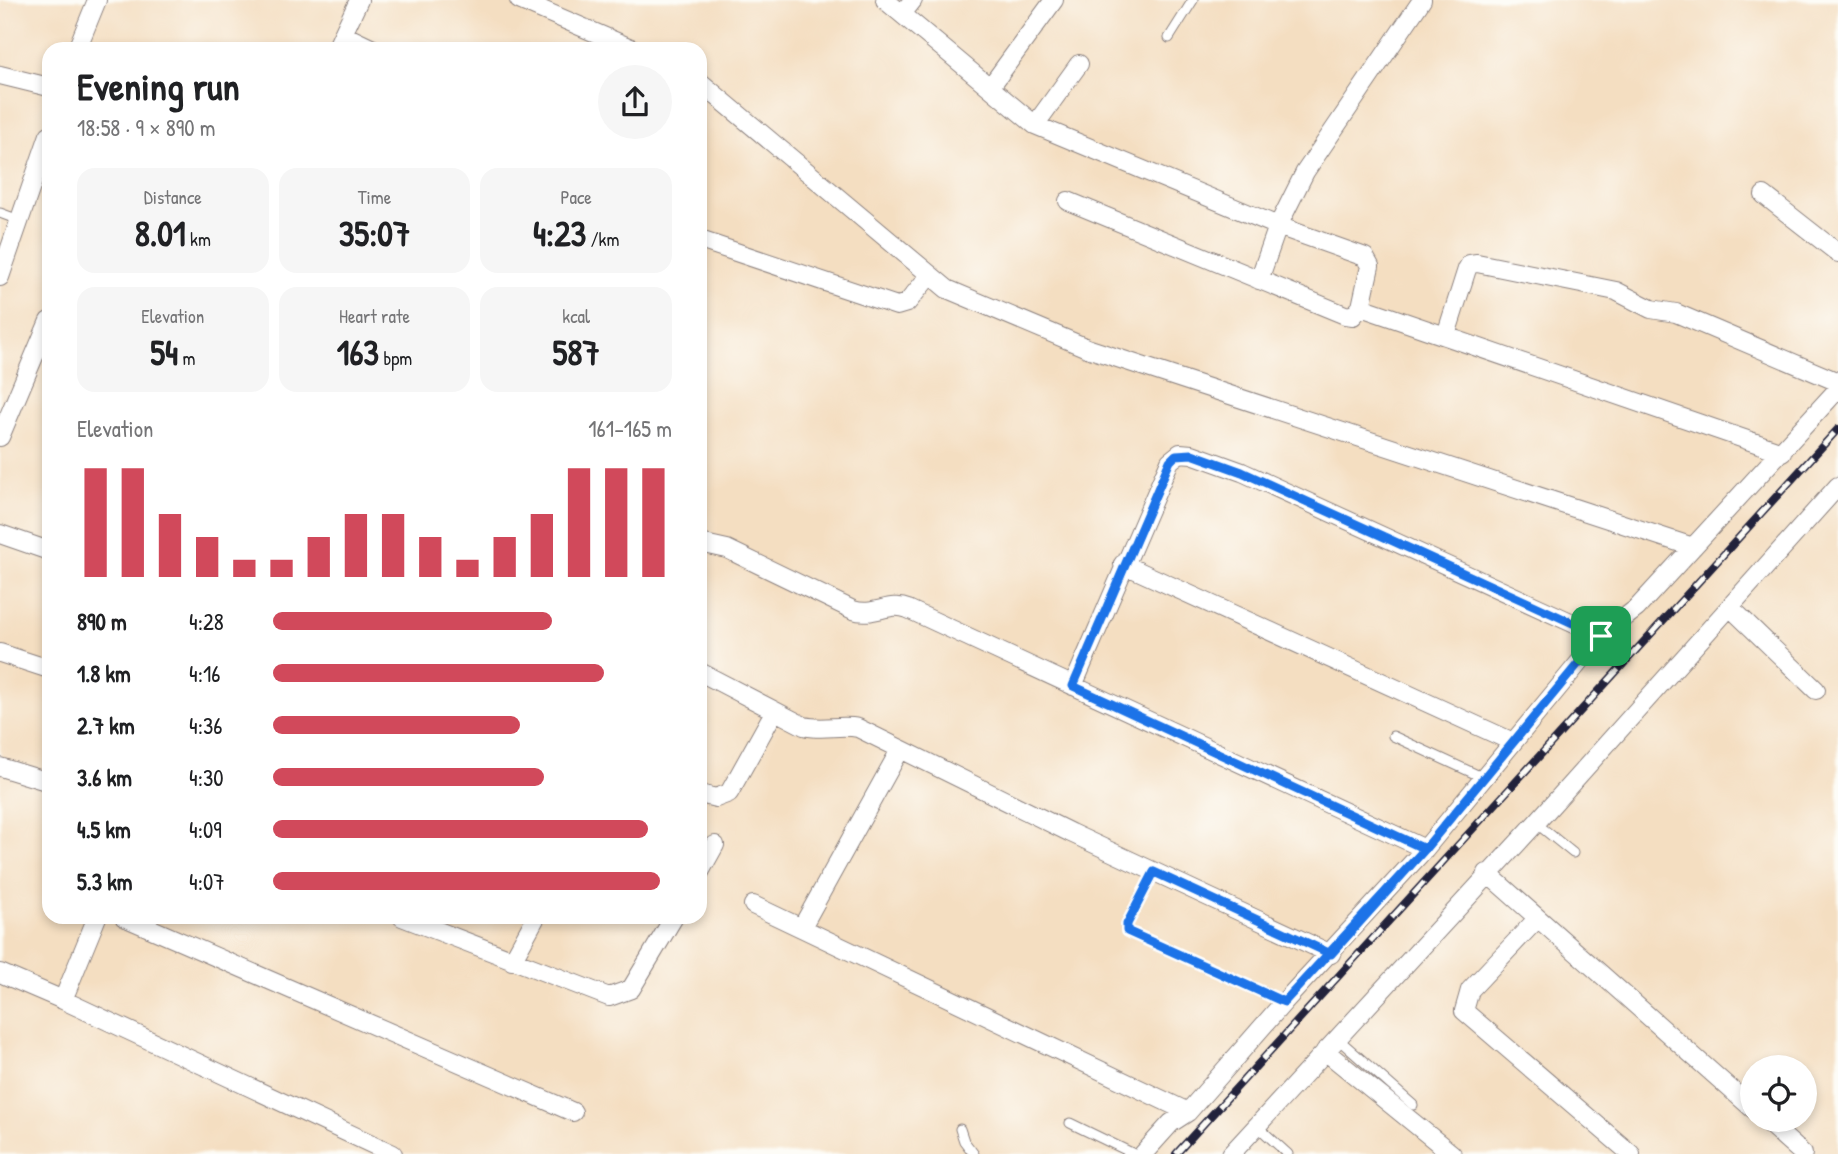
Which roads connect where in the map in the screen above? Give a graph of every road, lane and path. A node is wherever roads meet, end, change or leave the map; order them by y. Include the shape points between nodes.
1 (97, 0) edge
2 (359, 0) edge
3 (519, 0) edge
4 (886, 0) edge
5 (1054, 0) edge
6 (1193, 0) edge
7 (1422, 0) edge
8 (908, 7) edge
9 (560, 8) edge
10 (1169, 38) dead end
11 (81, 42) edge
12 (340, 42) edge
13 (621, 42) edge
14 (1079, 64) dead end
15 (0, 75) edge
16 (42, 84) edge
17 (991, 86) junction
18 (707, 88) edge
19 (1035, 125) junction
20 (42, 155) edge
21 (1764, 195) dead end
22 (1068, 201) dead end
23 (0, 213) edge
24 (19, 220) junction
25 (1278, 226) junction
26 (707, 242) edge
27 (1838, 253) edge
28 (929, 276) junction
29 (0, 277) edge
30 (1259, 280) junction
31 (1361, 307) junction
32 (1446, 335) junction
33 (42, 338) edge
34 (1838, 382) edge
35 (1838, 389) edge
36 (0, 437) edge
37 (1782, 452) junction
38 (1838, 486) edge
39 (0, 534) edge
40 (707, 545) edge
41 (1693, 547) junction
42 (42, 549) edge
43 (1123, 564) junction
44 (1730, 607) junction
45 (1601, 636) junction
46 (0, 653) edge
47 (42, 667) edge
48 (707, 676) edge
49 (1073, 686) junction
50 (1816, 690) dead end
51 (774, 712) junction
52 (1393, 736) dead end
53 (1513, 742) junction
54 (900, 750) junction
55 (0, 767) edge
56 (1484, 778) junction
57 (42, 780) edge
58 (707, 796) edge
59 (1536, 823) junction
60 (715, 845) dead end
61 (1425, 849) junction
62 (1573, 853) dead end
63 (707, 859) edge
64 (1154, 872) junction
65 (1487, 873) junction
66 (753, 905) dead end
67 (1537, 919) junction
68 (94, 924) edge
69 (140, 924) edge
70 (420, 924) edge
71 (532, 924) edge
72 (670, 924) edge
73 (802, 927) junction
74 (1331, 954) junction
75 (512, 961) junction
76 (0, 973) edge
77 (64, 1000) junction
78 (1284, 1002) junction
79 (1331, 1044) junction
80 (1740, 1097) edge
81 (1413, 1105) dead end
82 (573, 1112) dead end
83 (1188, 1112) junction
84 (1070, 1123) dead end
85 (1257, 1126) junction
86 (960, 1129) dead end
87 (1778, 1132) edge
88 (393, 1154) edge
89 (974, 1154) edge
90 (1134, 1154) edge
91 (1143, 1154) edge
92 (1231, 1154) edge
93 (1288, 1154) edge
94 (1452, 1154) edge
95 (1631, 1154) edge
96 (1803, 1154) edge

1 - 11 street
2 - 12 street
3 - 9 street
4 - 8 street
5 - 17 street
6 - 10 lane
7 - 25 street via 1305,172
8 - 17 street
9 - 13 street
14 - 19 street
15 - 16 street
17 - 19 street
18 - 28 street
19 - 25 street
20 - 24 street
21 - 27 street
22 - 30 street
23 - 24 lane
24 - 29 street
25 - 30 street
25 - 31 street via 1369,260
26 - 28 street via 897,306 908,303
28 - 41 street via 956,293 1087,348
30 - 31 street via 1345,315 1353,316
31 - 32 street
32 - 34 street via 1467,269 1477,263 1616,291
32 - 37 street
33 - 36 street
35 - 37 street
37 - 41 street
38 - 44 street
39 - 42 street
40 - 49 street via 727,549 860,612 903,607
41 - 45 street via 1637,608
43 - 45 street via 1170,461 1185,453 1242,472
43 - 49 street
43 - 53 street
44 - 50 street
44 - 59 street
45 - 53 street
46 - 47 street
48 - 51 street
49 - 61 street
51 - 54 street via 817,729 858,729
51 - 58 street via 729,793
52 - 56 lane
53 - 56 street
54 - 64 street
54 - 73 street
55 - 57 street
56 - 61 street
59 - 62 lane
59 - 65 street
60 - 63 street
61 - 74 street
64 - 74 street
64 - 78 lane via 1127,924 1128,932
65 - 67 street
65 - 79 street
66 - 73 street
67 - 80 street
67 - 95 street via 1470,990 1464,1011
68 - 77 street
69 - 82 street
70 - 75 street
71 - 75 street
72 - 75 street via 631,989 617,996 598,995
73 - 83 street
74 - 78 street
76 - 77 street
77 - 88 street
78 - 83 street
79 - 81 lane
79 - 85 street
79 - 94 street
83 - 91 street via 1171,1123
84 - 90 lane
85 - 92 street
85 - 93 lane
86 - 89 lane
87 - 96 street

